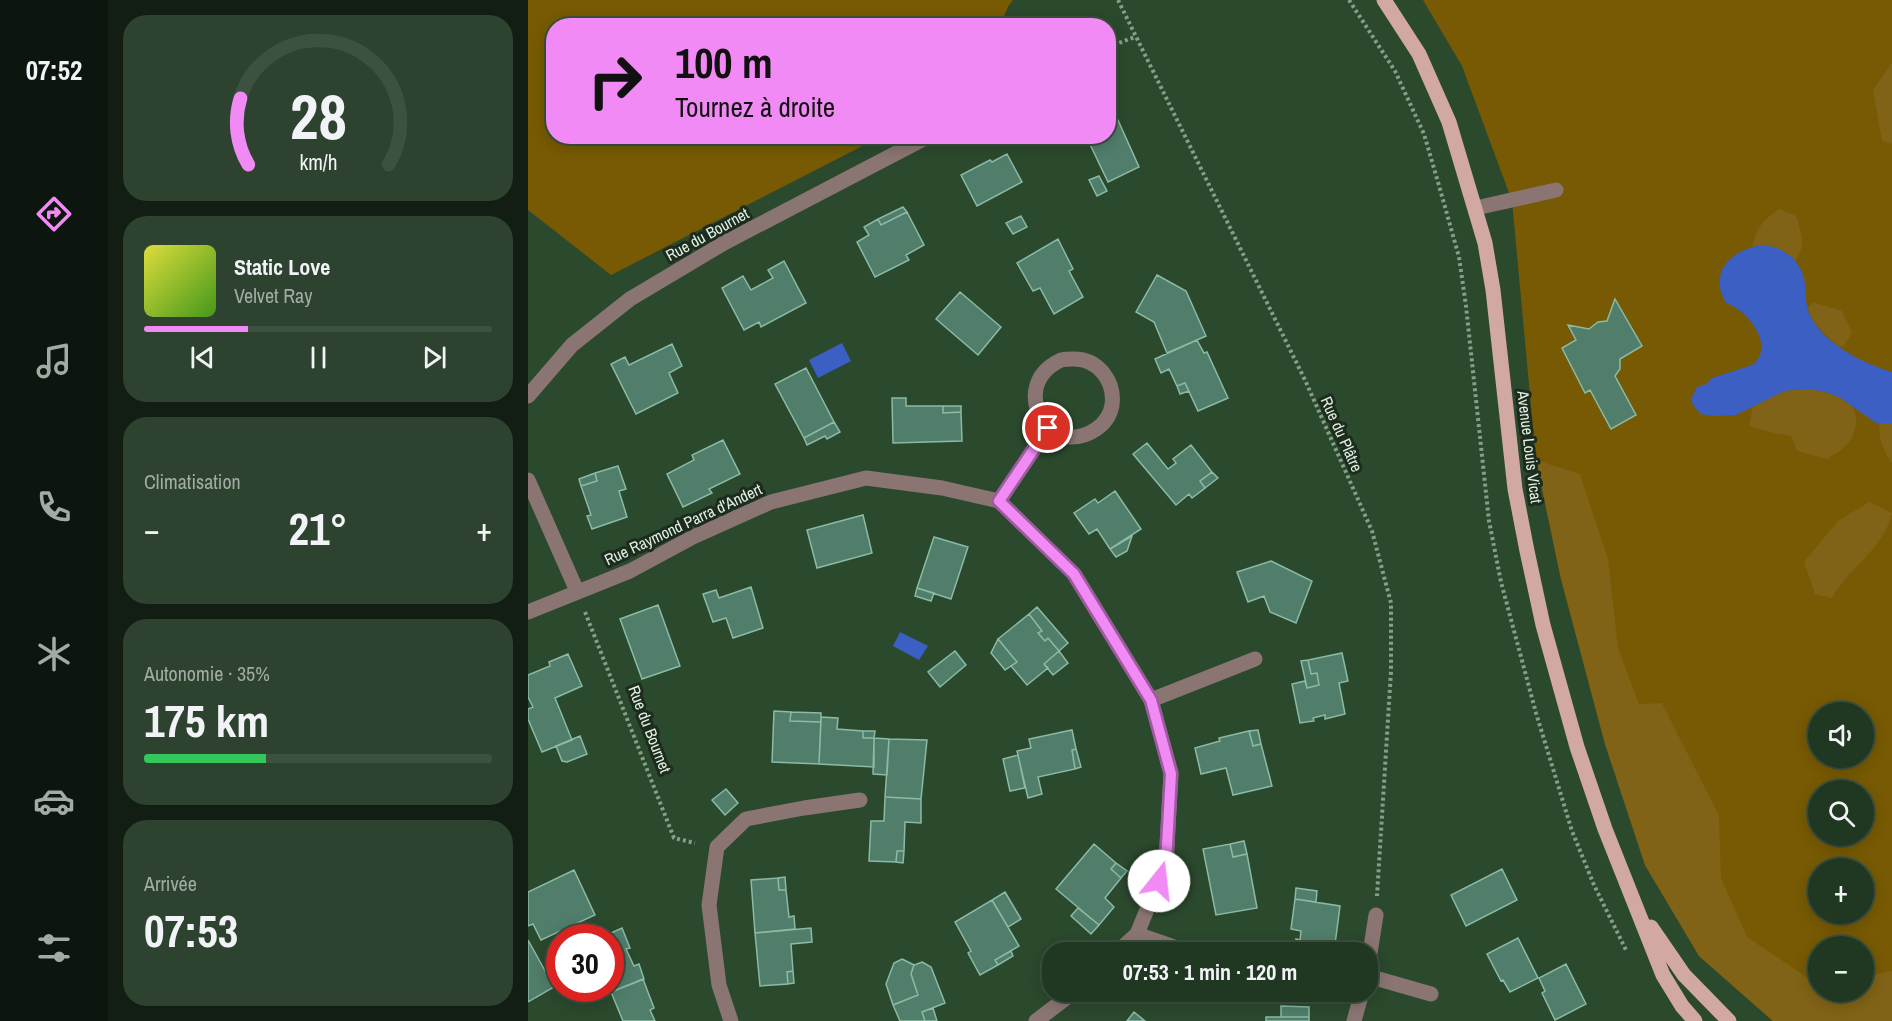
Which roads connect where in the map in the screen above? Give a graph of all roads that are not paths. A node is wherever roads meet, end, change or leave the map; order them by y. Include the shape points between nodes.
1 (1384, 0) edge
2 (914, 144) edge
3 (1556, 190) dead end
4 (1476, 208) junction
5 (528, 396) edge
6 (1048, 428) junction
7 (528, 480) edge
8 (999, 501) junction
9 (577, 591) junction
10 (528, 612) edge
11 (1255, 659) dead end
12 (1151, 700) junction
13 (860, 800) dead end
14 (1636, 905) junction
15 (1376, 915) road end
16 (1137, 934) junction
17 (1128, 942) edge
18 (1160, 942) edge
19 (1372, 942) edge
20 (1378, 979) edge
21 (1431, 994) dead end
22 (1061, 1002) edge
23 (1359, 1002) edge
24 (731, 1021) edge
25 (1036, 1021) edge
26 (1354, 1021) edge
27 (1695, 1021) edge
28 (1729, 1021) edge

1 - 4 main road, Avenue Louis Vicat via 1419,54 1449,122
2 - 5 street, Rue du Bournet via 724,243 630,299 572,345
3 - 4 street
4 - 14 main road, Avenue Louis Vicat via 1493,290 1515,489 1543,625 1581,757
6 - 6 street via 1038,416 1034,395 1042,374 1062,360 1084,359 1104,371 1113,393 1110,414 1090,434 1067,437
6 - 8 street
7 - 9 street
8 - 9 street, Rue Raymond Parra d'Andert via 942,488 866,478 771,502 630,571
8 - 12 street via 1074,574
9 - 10 street
11 - 12 street
12 - 16 street via 1171,774 1166,863
13 - 24 street via 746,819 717,847 710,905 719,985
14 - 27 main road, Avenue Louis Vicat via 1664,975
14 - 28 main road, Avenue Louis Vicat via 1684,975
15 - 19 street
16 - 17 street
16 - 18 street
20 - 21 street
22 - 25 street
23 - 26 street

